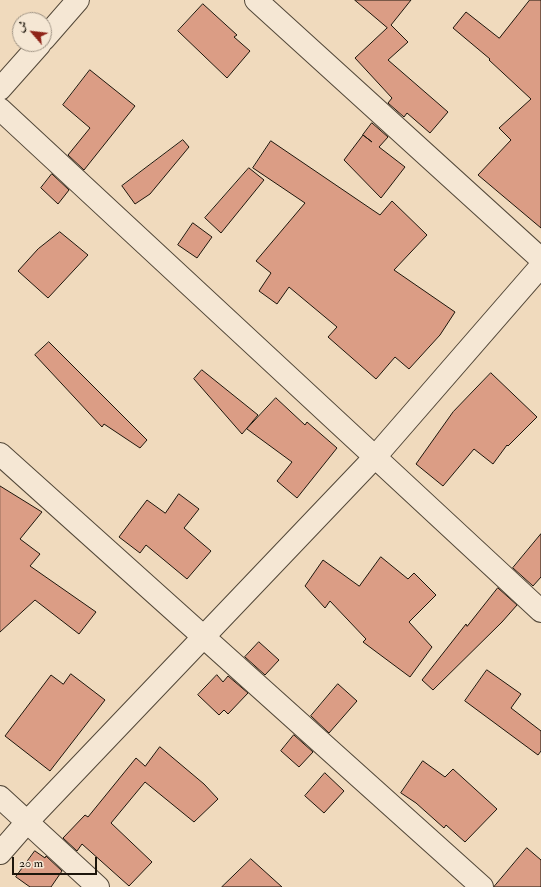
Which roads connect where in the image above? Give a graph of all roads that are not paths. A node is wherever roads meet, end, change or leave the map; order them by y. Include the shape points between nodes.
1 (78, 0) edge
2 (256, 0) edge
3 (52, 30) edge
4 (33, 52) edge
5 (0, 89) edge
6 (0, 109) edge
7 (541, 259) edge
8 (541, 266) edge
9 (0, 454) edge
10 (375, 457) junction
11 (541, 611) edge
12 (205, 637) junction
13 (0, 797) edge
14 (28, 822) junction
15 (0, 853) edge
16 (98, 887) edge
17 (482, 887) edge

1 - 3 street
2 - 7 street
4 - 5 street
6 - 10 street
8 - 10 street
9 - 12 street
10 - 11 street
10 - 12 street
12 - 14 street
12 - 17 street
13 - 14 street
14 - 15 street
14 - 16 street

